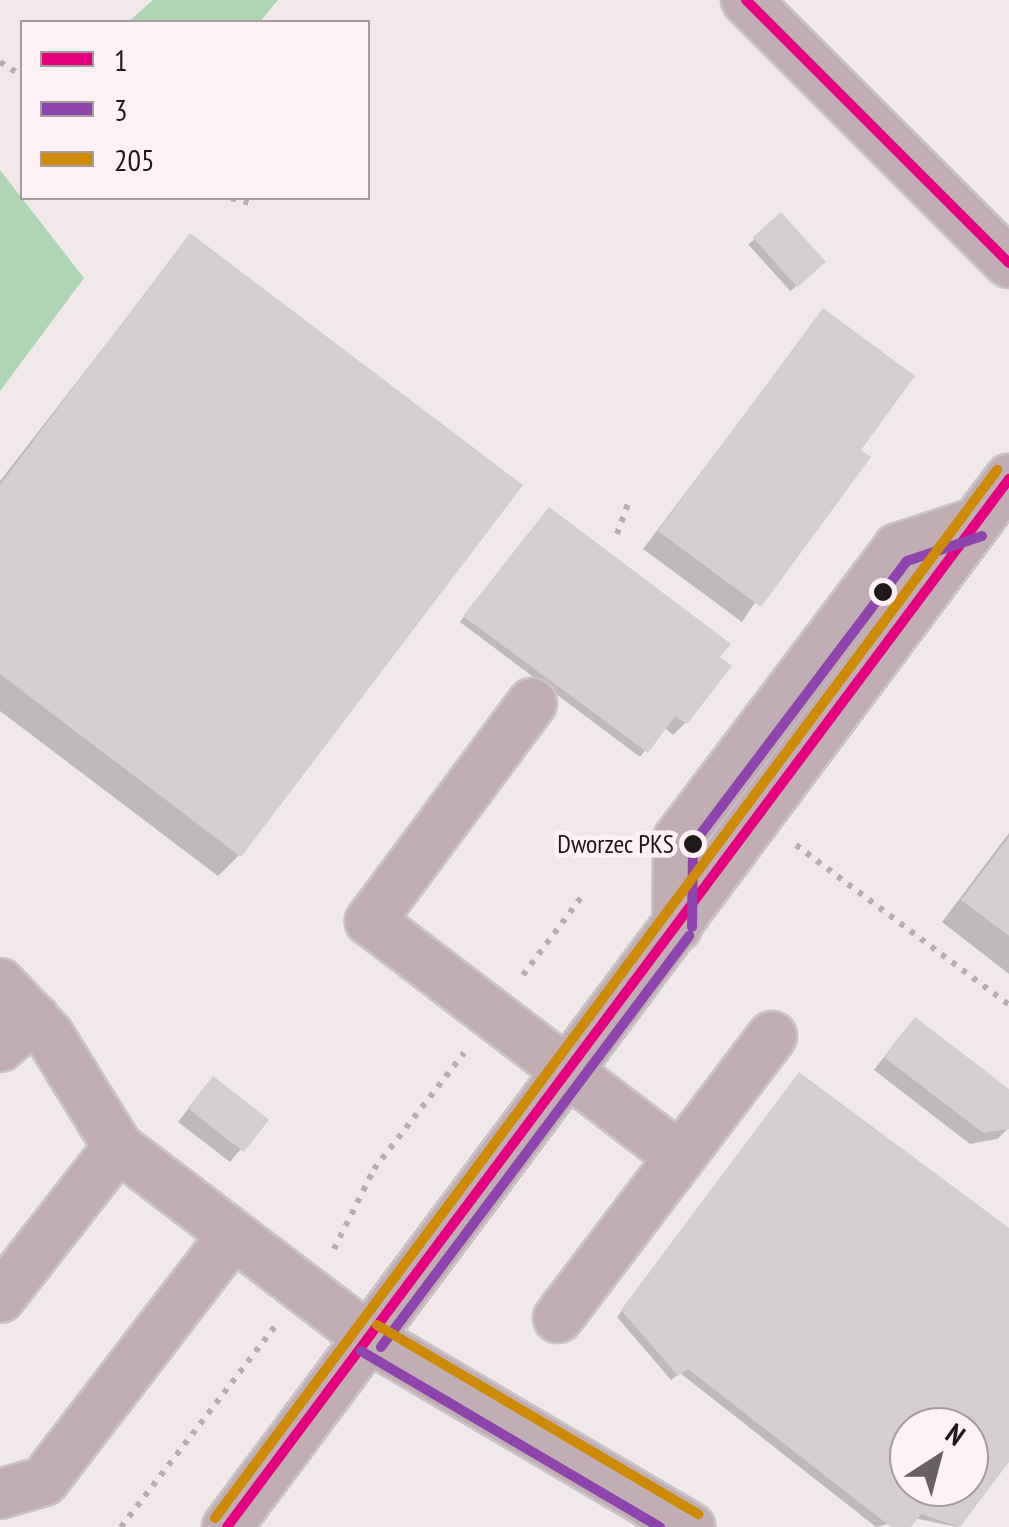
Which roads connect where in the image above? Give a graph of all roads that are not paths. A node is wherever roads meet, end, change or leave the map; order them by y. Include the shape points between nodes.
1 (746, 0) edge
2 (1009, 262) edge
3 (1009, 479) edge
4 (532, 703) dead end
5 (0, 983) edge
6 (17, 1032) edge
7 (772, 1036) dead end
8 (570, 1073) junction
9 (118, 1147) junction
10 (680, 1157) junction
11 (233, 1235) junction
12 (0, 1298) edge
13 (558, 1318) dead end
14 (369, 1338) junction
15 (0, 1494) edge
16 (228, 1527) edge
17 (690, 1527) edge

1 - 2 street
3 - 8 street
4 - 8 street via 370,921
5 - 6 street
6 - 9 street
7 - 10 street
8 - 10 street
8 - 14 street
9 - 11 street
9 - 12 street
10 - 13 street
11 - 14 street
11 - 15 street via 44,1481
14 - 16 street
14 - 17 street

